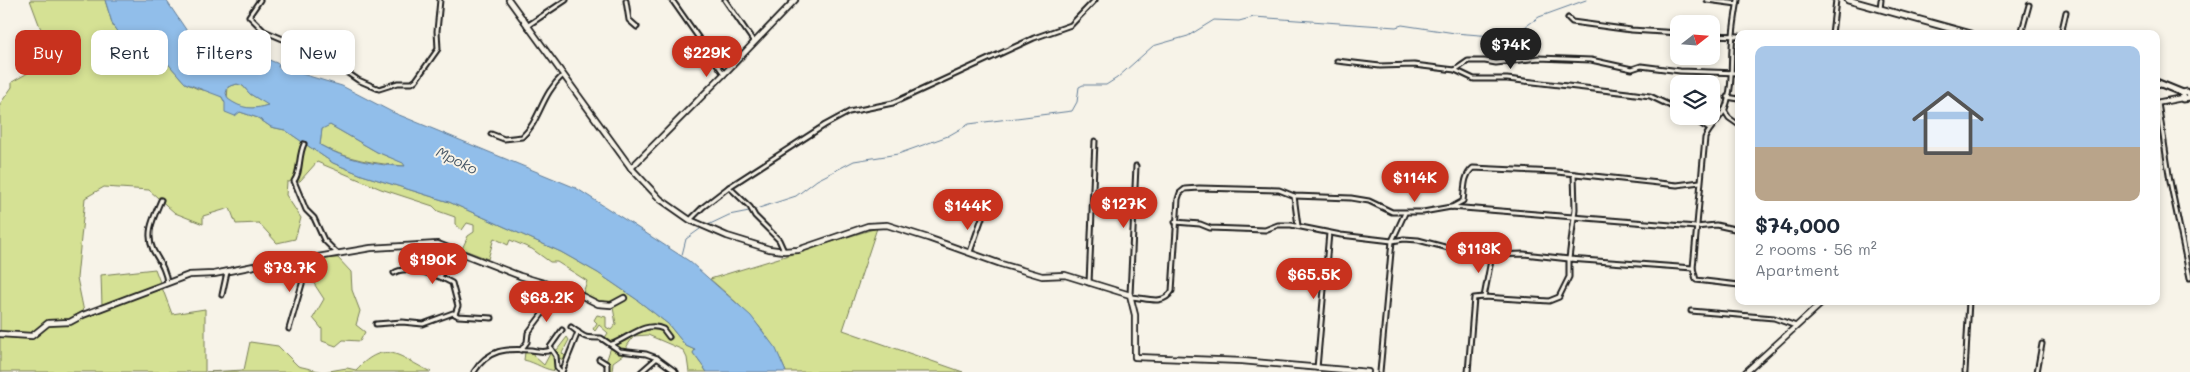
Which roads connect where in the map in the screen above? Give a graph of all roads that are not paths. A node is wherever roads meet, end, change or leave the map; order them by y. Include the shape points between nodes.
1 (260, 0) edge
2 (440, 0) edge
3 (509, 0) edge
4 (566, 0) edge
5 (672, 0) edge
6 (725, 0) edge
7 (795, 0) edge
8 (1095, 0) edge
9 (1706, 0) edge
10 (1836, 0) edge
11 (1848, 0) edge
12 (1881, 0) edge
13 (626, 1) edge
14 (632, 1) edge
15 (1738, 2) edge
16 (2028, 5) dead end
17 (1880, 9) junction
18 (2066, 12) dead end
19 (1568, 18) dead end
20 (527, 26) junction
21 (637, 27) dead end
22 (1832, 30) edge
23 (1956, 30) edge
24 (2022, 30) edge
25 (2062, 30) edge
26 (1670, 32) edge
27 (1720, 35) edge
28 (1733, 35) junction
29 (754, 42) junction
30 (1337, 61) dead end
31 (1455, 70) junction
32 (1731, 72) junction
33 (1735, 72) edge
34 (724, 74) junction
35 (564, 75) junction
36 (2160, 84) edge
37 (2183, 95) junction
38 (2190, 96) edge
39 (1728, 97) junction
40 (1735, 98) edge
41 (2160, 102) edge
42 (1670, 106) edge
43 (1724, 110) junction
44 (2160, 121) edge
45 (1735, 122) edge
46 (1703, 125) edge
47 (1709, 129) junction
48 (491, 134) dead end
49 (1094, 141) dead end
50 (304, 144) dead end
51 (1136, 166) dead end
52 (630, 168) junction
53 (1574, 174) junction
54 (1700, 182) junction
55 (729, 187) junction
56 (1294, 196) junction
57 (161, 200) dead end
58 (1451, 207) junction
59 (1405, 213) junction
60 (983, 215) dead end
61 (1573, 218) junction
62 (690, 220) junction
63 (1176, 222) junction
64 (1298, 226) junction
65 (1696, 227) junction
66 (1735, 229) edge
67 (1329, 233) junction
68 (1392, 241) junction
69 (418, 245) junction
70 (455, 249) junction
71 (784, 251) junction
72 (336, 252) junction
73 (970, 252) junction
74 (1492, 255) junction
75 (306, 259) junction
76 (1569, 259) junction
77 (1693, 268) junction
78 (416, 270) junction
79 (227, 272) junction
80 (394, 273) dead end
81 (440, 277) junction
82 (2190, 278) edge
83 (167, 283) junction
84 (1089, 284) junction
85 (552, 285) junction
86 (1735, 285) edge
87 (222, 295) dead end
88 (1131, 296) junction
89 (1484, 297) junction
90 (624, 298) dead end
91 (1819, 305) edge
92 (1969, 305) edge
93 (1690, 311) dead end
94 (456, 314) junction
95 (492, 318) dead end
96 (376, 324) dead end
97 (1796, 326) junction
98 (571, 327) dead end
99 (289, 329) dead end
100 (562, 330) dead end
101 (578, 332) junction
102 (0, 334) edge
103 (668, 338) dead end
104 (612, 344) junction
105 (2042, 344) dead end
106 (521, 350) junction
107 (551, 350) junction
108 (657, 358) junction
109 (600, 359) dead end
110 (1317, 368) junction
111 (474, 372) edge
112 (562, 372) edge
113 (607, 372) edge
114 (641, 372) edge
115 (676, 372) edge
116 (1368, 372) edge
117 (1380, 372) edge
118 (1468, 372) edge
119 (1746, 372) edge
120 (1965, 372) edge
121 (2037, 372) edge

1 - 2 street via 249,16 264,31 297,45 319,62 339,68 379,89 412,83 434,56 439,44
3 - 20 street
4 - 20 street
5 - 34 street
6 - 29 street
7 - 29 street
8 - 55 street via 1071,25 1034,38 893,103 849,112 798,140
9 - 15 street
10 - 22 street
11 - 17 main road
12 - 17 street
13 - 14 street
13 - 21 street via 629,20
15 - 28 street
16 - 24 street
17 - 23 main road
18 - 25 street
19 - 26 street via 1578,23
20 - 35 street
27 - 28 street
28 - 32 street
29 - 34 street
30 - 31 street
31 - 32 street via 1468,62 1496,63 1539,58 1591,60 1632,69 1641,66
31 - 42 street via 1474,79 1507,79 1650,96
32 - 33 street
32 - 39 street
34 - 52 street
35 - 48 street via 549,90 532,126 522,137 504,139
35 - 52 street
36 - 37 main road
37 - 38 main road via 2186,92
37 - 41 street
39 - 40 street
39 - 43 street
43 - 45 street
43 - 47 street
44 - 82 street
46 - 47 street
47 - 54 street
49 - 84 street
50 - 72 street via 299,153 298,176 294,181 306,210 314,218 324,240
51 - 88 street
52 - 62 street via 660,199
53 - 54 street via 1677,185
53 - 58 street via 1473,168 1465,180 1463,201
53 - 61 street
54 - 65 street
55 - 62 street
55 - 71 street via 779,240
56 - 59 street via 1351,198 1392,212
56 - 63 street via 1279,190 1186,189 1180,193
56 - 64 street
57 - 83 street via 149,234
58 - 59 street
58 - 61 street
59 - 68 street
60 - 73 street
61 - 65 street
61 - 76 street
62 - 71 street via 727,236
63 - 64 street via 1210,228 1265,230 1278,225
63 - 88 street via 1172,290 1168,297 1164,300
64 - 67 street
65 - 66 street via 1716,225
65 - 77 street
67 - 68 street
67 - 110 street
68 - 74 street via 1418,240
68 - 117 street
69 - 70 street via 438,244
69 - 72 street
69 - 78 street
70 - 81 street
70 - 85 street via 520,276
71 - 73 street via 798,250 880,225
72 - 75 street
73 - 84 street via 1042,276 1065,275
74 - 76 street via 1524,254
74 - 89 street
75 - 79 street
75 - 99 street via 298,303
76 - 77 street
76 - 89 street via 1569,277 1559,297 1549,301
77 - 86 street via 1696,280
78 - 80 street via 400,269
78 - 81 street
79 - 83 street via 196,274
79 - 87 street
81 - 94 street via 454,285 458,306
83 - 102 street via 70,322 48,323 32,336
84 - 88 street
85 - 90 street via 604,306
85 - 106 street via 545,308
88 - 110 street via 1135,314 1135,357
89 - 118 street via 1474,298
91 - 97 street
92 - 120 street
93 - 97 street via 1774,318
94 - 95 street
94 - 96 street via 449,313 423,324
97 - 119 street
98 - 101 street
100 - 107 street
101 - 104 street via 590,340 601,338
101 - 112 street
103 - 104 street via 663,328 651,326
104 - 108 street via 620,351
105 - 121 street
106 - 107 street
106 - 111 street via 491,353
107 - 112 street via 556,356 556,367
108 - 114 street
108 - 115 street
109 - 113 street via 607,364
110 - 116 street

